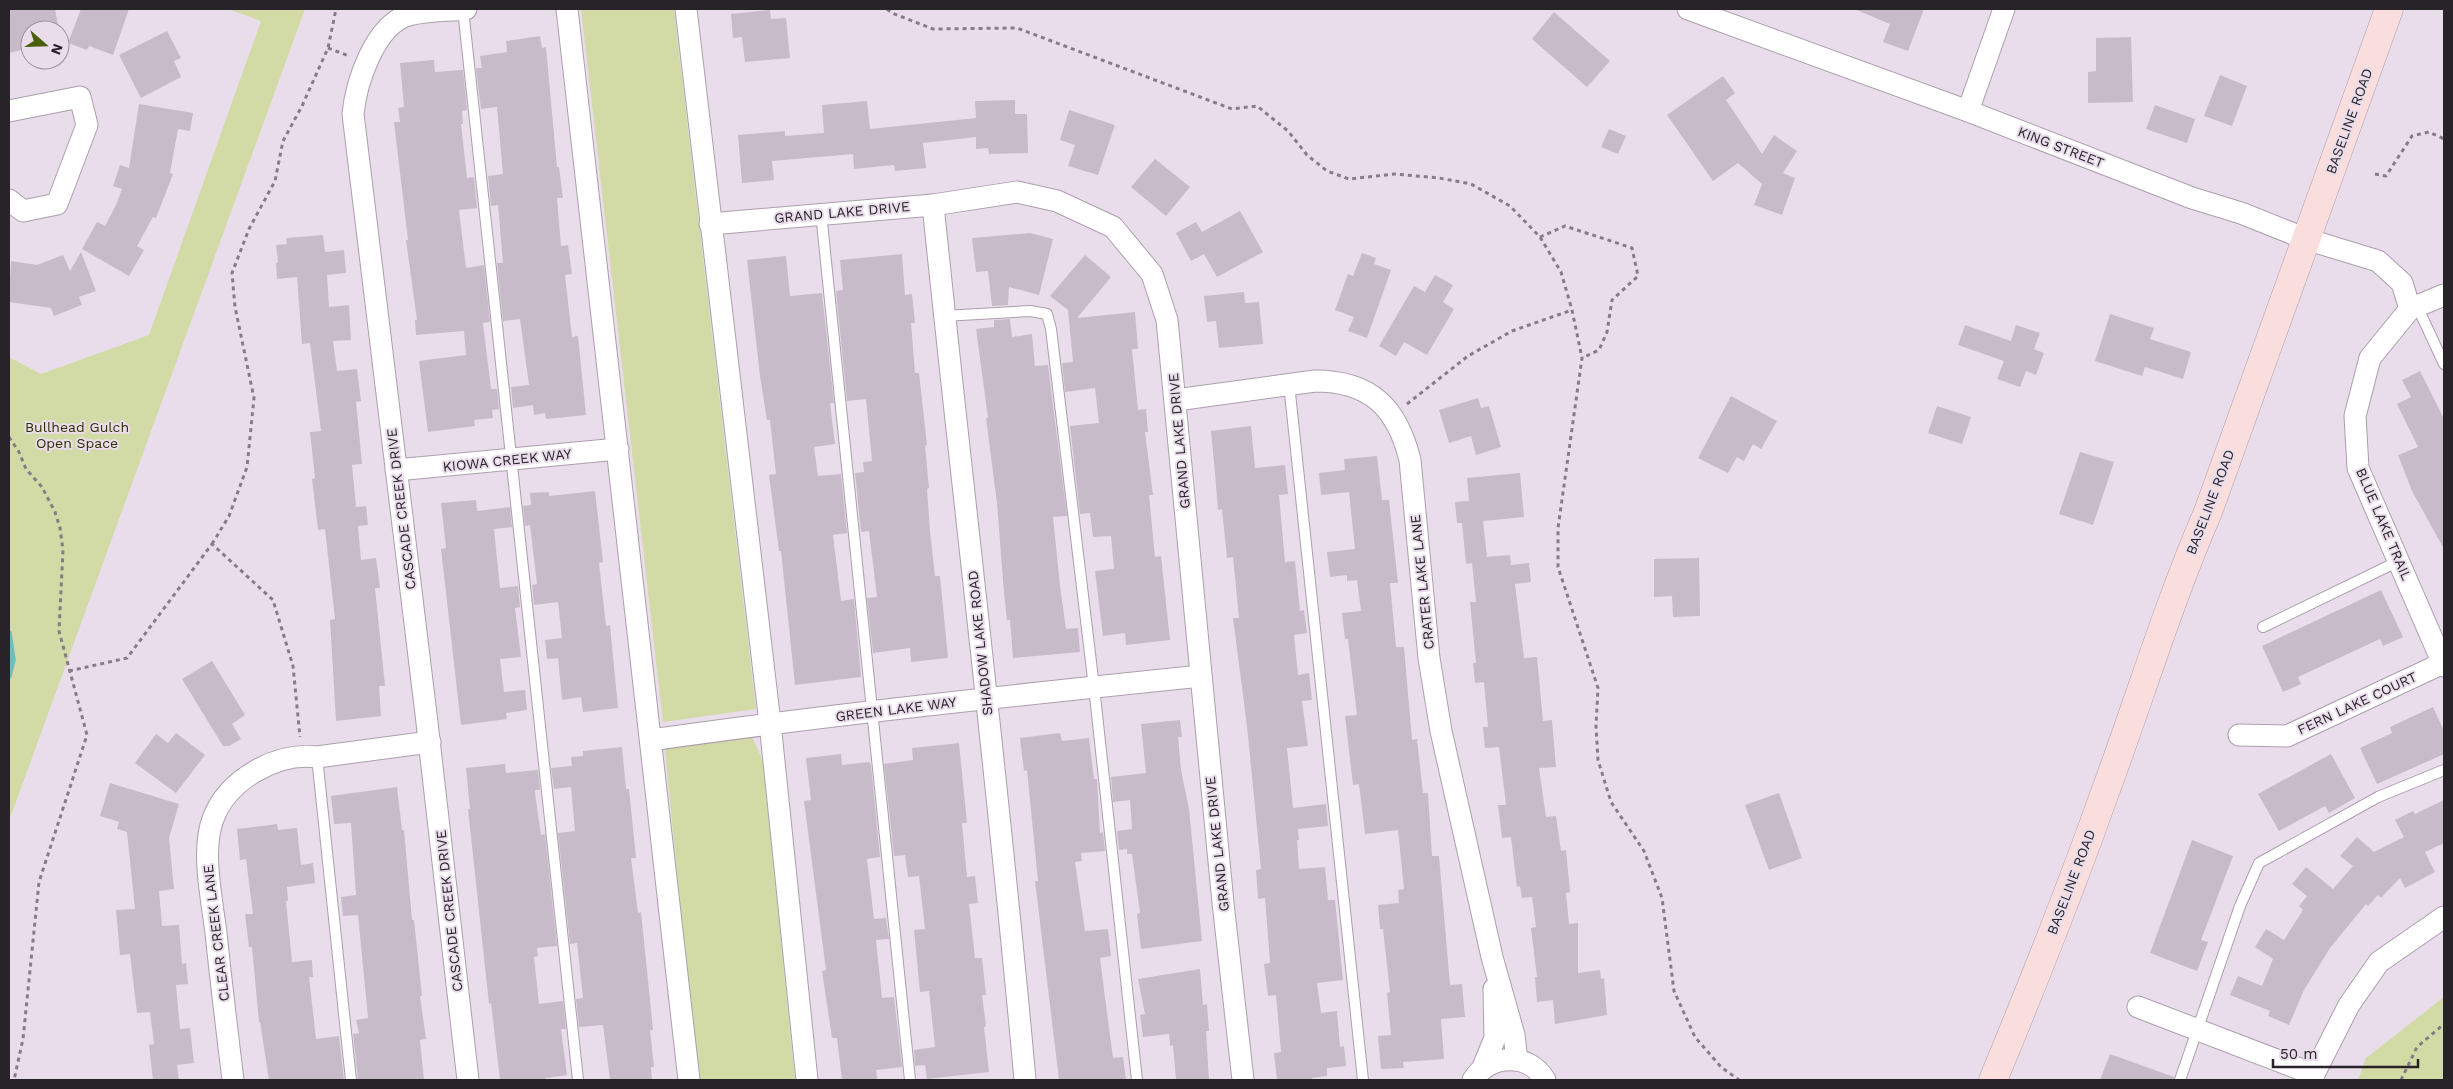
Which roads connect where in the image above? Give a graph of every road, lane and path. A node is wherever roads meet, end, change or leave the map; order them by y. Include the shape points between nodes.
1 (336, 9) edge
2 (465, 9) edge
3 (567, 9) edge
4 (686, 9) edge
5 (888, 9) edge
6 (1688, 9) edge
7 (2004, 9) edge
8 (2389, 9) edge
9 (9, 111) edge
10 (1968, 111) junction
11 (2444, 139) edge
12 (2375, 174) dead end
13 (9, 200) edge
14 (933, 205) junction
15 (821, 213) junction
16 (710, 224) junction
17 (1540, 237) junction
18 (2306, 239) junction
19 (2444, 295) edge
20 (2414, 308) junction
21 (1572, 310) junction
22 (944, 316) junction
23 (1582, 358) junction
24 (2444, 364) edge
25 (1289, 384) junction
26 (1176, 400) junction
27 (1392, 415) junction
28 (9, 437) edge
29 (618, 449) junction
30 (511, 459) junction
31 (396, 470) junction
32 (212, 544) junction
33 (2399, 561) junction
34 (2263, 627) dead end
35 (2444, 664) edge
36 (70, 671) junction
37 (1201, 676) junction
38 (1094, 687) junction
39 (987, 698) junction
40 (874, 711) junction
41 (770, 723) junction
42 (2239, 736) dead end
43 (651, 740) junction
44 (430, 742) junction
45 (309, 756) junction
46 (2444, 770) edge
47 (2444, 917) edge
48 (1497, 974) junction
49 (2029, 994) junction
50 (2138, 1007) dead end
51 (2444, 1024) edge
52 (2198, 1030) junction
53 (1517, 1060) junction
54 (1475, 1077) edge
55 (2312, 1077) edge
56 (1547, 1079) edge
57 (14, 1080) edge
58 (233, 1080) edge
59 (351, 1080) edge
60 (468, 1080) edge
61 (578, 1080) edge
62 (689, 1080) edge
63 (807, 1080) edge
64 (910, 1080) edge
65 (1025, 1080) edge
66 (1137, 1080) edge
67 (1243, 1080) edge
68 (1363, 1080) edge
69 (1738, 1080) edge
70 (1993, 1080) edge
71 (2002, 1080) edge
72 (2180, 1080) edge
73 (2401, 1080) edge

1 - 32 path via 328,48 282,141 275,180 249,229 232,273 235,306 254,398 247,467 229,516
2 - 30 lane
2 - 31 street, CASCADE CREEK DRIVE via 408,15 392,24 371,54 356,90 353,114
3 - 29 street
4 - 16 street
5 - 17 path via 933,29 1017,28 1232,109 1257,106 1288,131 1307,155 1326,171 1349,179 1396,174 1471,184 1510,206
6 - 10 street, KING STREET
7 - 10 street
8 - 18 main road, BASELINE ROAD
9 - 13 street via 80,97 87,125 57,204 23,211
10 - 18 street, KING STREET
11 - 12 path via 2429,132 2412,136 2386,176
14 - 15 street, GRAND LAKE DRIVE
14 - 22 street, SHADOW LAKE ROAD
14 - 26 street, GRAND LAKE DRIVE via 1017,192 1057,201 1114,227 1152,274 1167,320
15 - 16 street, GRAND LAKE DRIVE
15 - 40 lane
16 - 41 street
17 - 21 path via 1561,272
17 - 23 path via 1565,226 1632,248 1638,276 1612,300 1607,332 1599,350
18 - 20 street, KING STREET via 2378,261 2402,283
18 - 49 main road, BASELINE ROAD via 2104,797
19 - 20 street, BLUE LAKE TRAIL
20 - 24 lane
20 - 33 street, BLUE LAKE TRAIL via 2370,358 2356,416 2358,468
21 - 23 path
21 - 27 path via 1512,330 1468,356
22 - 38 lane via 1030,311 1047,314 1052,329
22 - 39 street, SHADOW LAKE ROAD
23 - 69 path via 1558,528 1558,567 1598,688 1598,760 1610,802 1644,851 1662,898 1674,990 1695,1037 1721,1067
25 - 26 street, CRATER LAKE LANE
25 - 27 street, CRATER LAKE LANE via 1315,380 1356,387 1374,397
25 - 68 lane
26 - 37 street, GRAND LAKE DRIVE
27 - 48 street, CRATER LAKE LANE via 1404,434 1410,460 1430,658 1441,731
28 - 36 path via 26,469 42,488 60,528 63,550 59,631
29 - 30 street, KIOWA CREEK WAY
29 - 43 street
30 - 31 street, KIOWA CREEK WAY
30 - 61 lane
31 - 44 street, CASCADE CREEK DRIVE
32 - 36 path via 128,658
32 - 45 path via 273,600 293,666
33 - 34 lane
33 - 35 street, BLUE LAKE TRAIL
35 - 42 street, FERN LAKE COURT via 2287,736
36 - 57 path via 87,735 39,882 23,1040
37 - 38 street, GREEN LAKE WAY
37 - 67 street, GRAND LAKE DRIVE
38 - 39 street, GREEN LAKE WAY
38 - 66 lane
39 - 40 street, GREEN LAKE WAY
39 - 65 street, SHADOW LAKE ROAD
40 - 41 street, GREEN LAKE WAY
40 - 64 lane
41 - 43 street, GREEN LAKE WAY
41 - 63 street
43 - 62 street
44 - 45 street, CLEAR CREEK LANE
44 - 60 street, CASCADE CREEK DRIVE
45 - 58 street, CLEAR CREEK LANE via 256,770 231,789 213,819 207,858
45 - 59 lane
46 - 52 lane via 2378,797 2259,863 2240,906
47 - 55 street via 2379,962 2349,1005
48 - 53 street, CRATER LAKE LANE via 1514,1035
48 - 54 street, CRATER LAKE LANE via 1493,998 1494,1038
49 - 70 main road, BASELINE ROAD
49 - 71 main road, BASELINE ROAD
50 - 52 street
51 - 73 path via 2417,1048
52 - 55 street
52 - 72 lane
53 - 54 street via 1499,1060
53 - 56 street via 1535,1068

